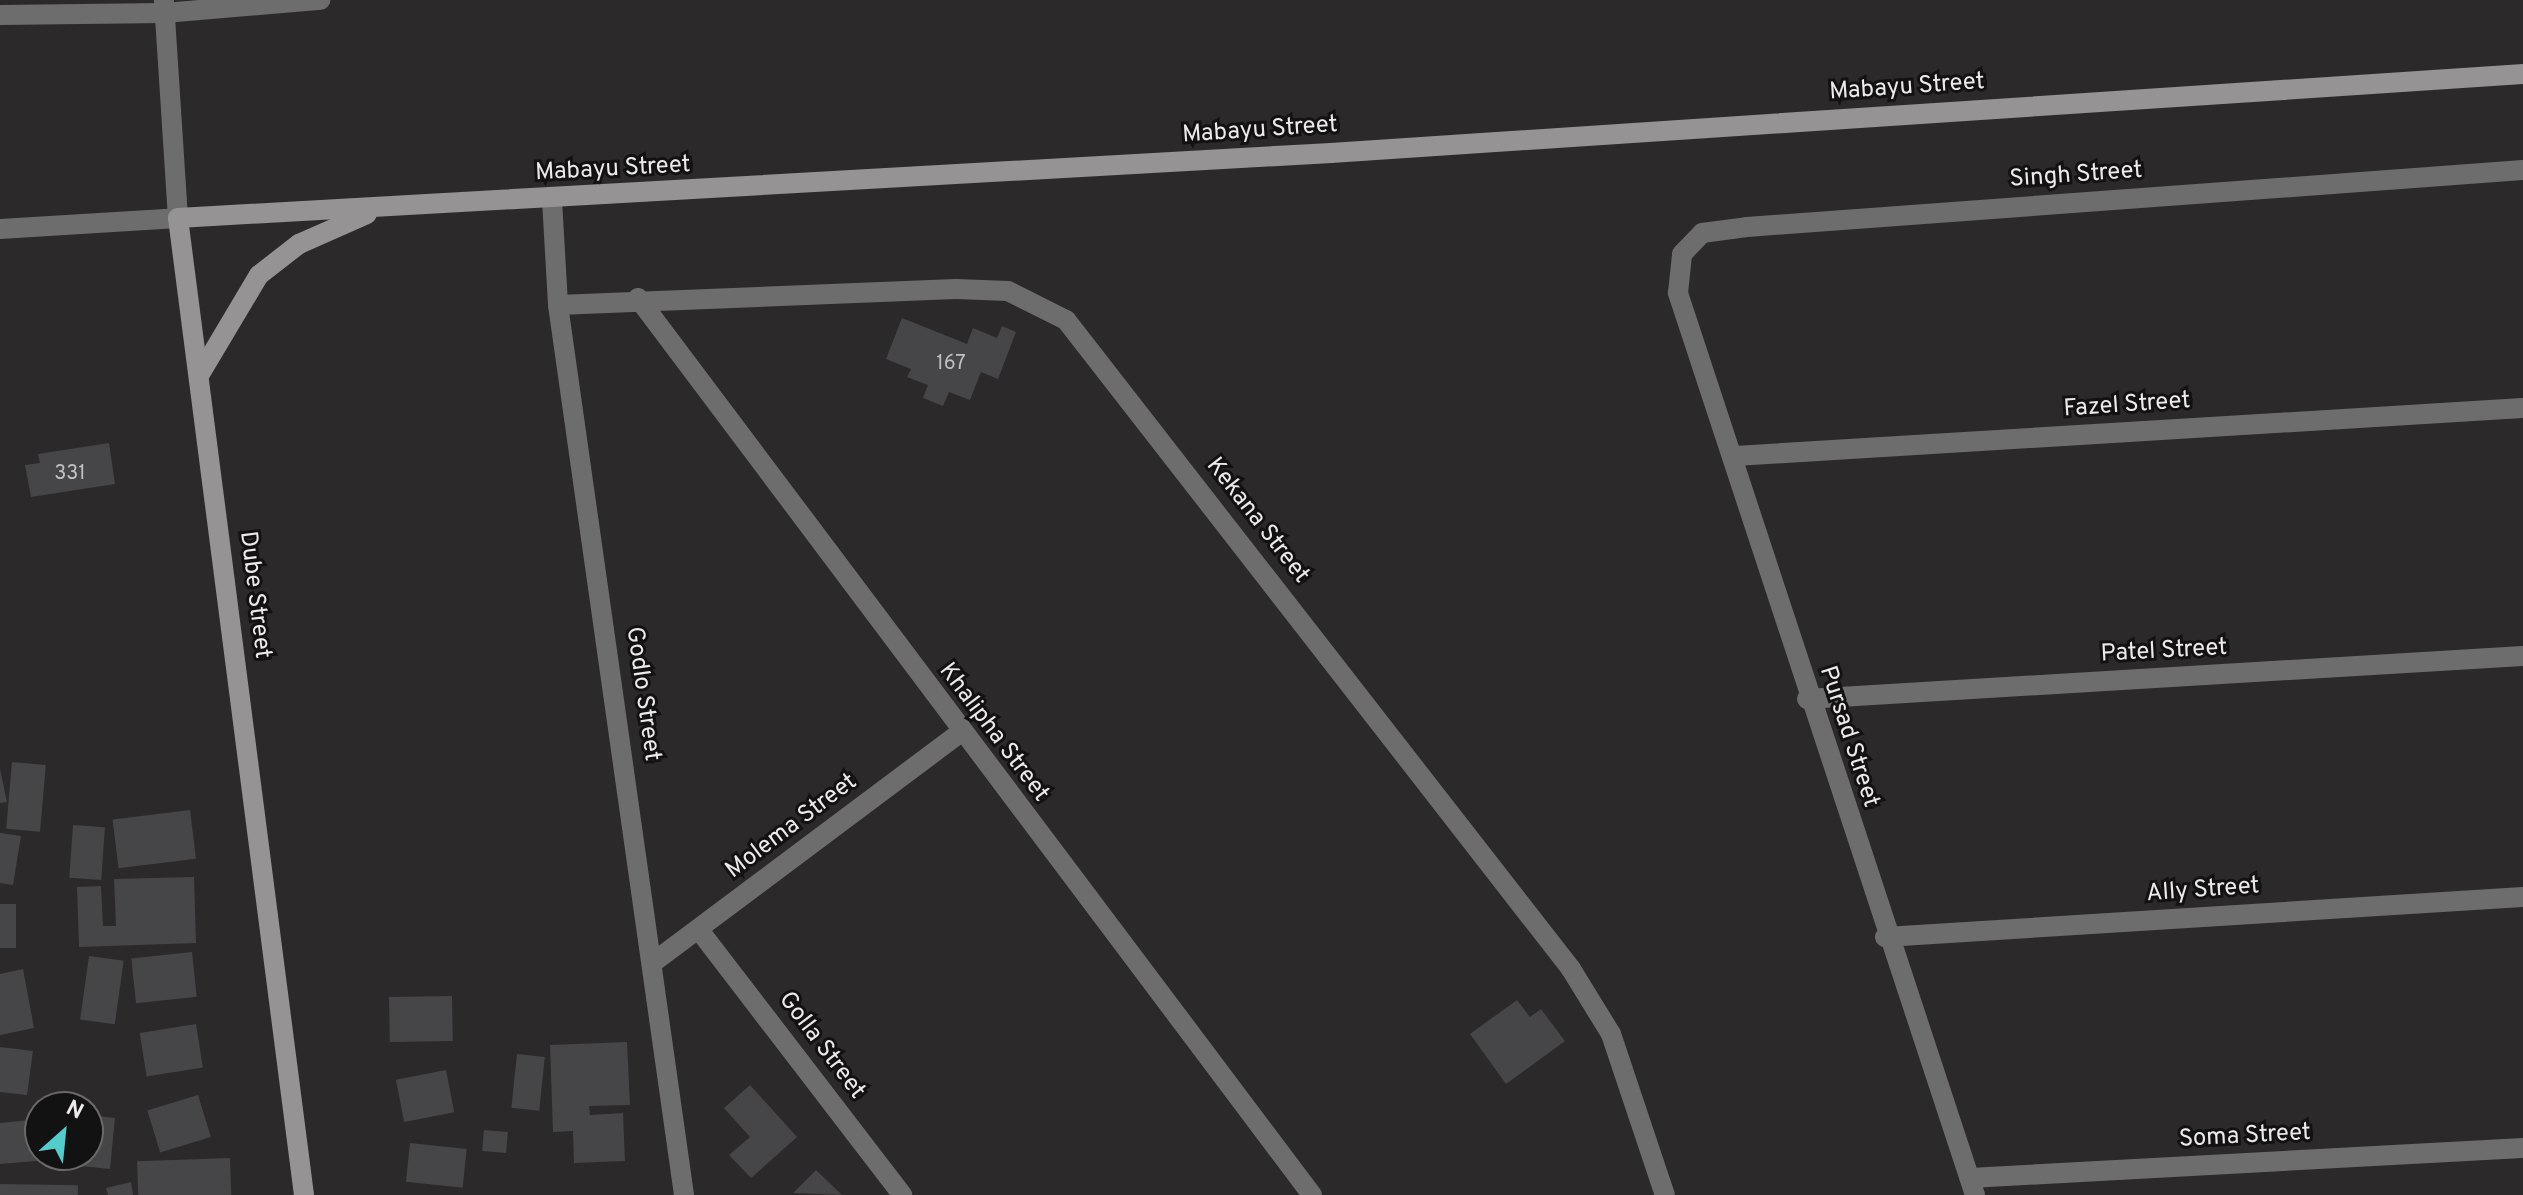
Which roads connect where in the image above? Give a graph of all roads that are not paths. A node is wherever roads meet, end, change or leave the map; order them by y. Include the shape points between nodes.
1 (320, 0) edge
2 (164, 6) edge
3 (0, 15) edge
4 (2523, 74) edge
5 (2523, 170) edge
6 (552, 200) junction
7 (378, 210) junction
8 (178, 218) junction
9 (0, 229) edge
10 (1678, 293) joint
11 (638, 298) junction
12 (558, 305) junction
13 (200, 374) junction
14 (2523, 408) edge
15 (1735, 456) junction
16 (2523, 656) edge
17 (1807, 699) junction
18 (960, 733) junction
19 (2523, 897) edge
20 (699, 930) junction
21 (1885, 937) junction
22 (655, 961) junction
23 (2523, 1148) edge
24 (1973, 1187) edge
25 (304, 1195) edge
26 (684, 1195) edge
27 (902, 1195) edge
28 (1312, 1195) edge
29 (1665, 1195) edge

1 - 2 street
2 - 3 street
2 - 8 street, Dube Street
4 - 6 street, Mabayu Street
5 - 10 street, Singh Street via 1702,233 1682,254
6 - 7 street, Mabayu Street
6 - 12 street, Godlo Street
7 - 8 street, Mabayu Street
7 - 13 street via 299,244 259,275
8 - 9 street, Mabayu Street
8 - 13 street, Dube Street
10 - 15 street, Pursad Street
11 - 12 street, Kekana Street
11 - 18 street, Khalipha Street
11 - 29 street, Kekana Street via 1008,291 1066,320 1571,969 1611,1034
12 - 22 street, Godlo Street
13 - 25 street, Dube Street
14 - 15 street, Fazel Street
15 - 17 street, Pursad Street
16 - 17 street, Patel Street
17 - 21 street, Pursad Street
18 - 20 street, Molema Street
18 - 28 street, Khalipha Street
19 - 21 street, Ally Street
20 - 22 street, Molema Street
20 - 27 street, Golla Street
21 - 24 street, Pursad Street
22 - 26 street, Godlo Street
23 - 24 street, Soma Street

